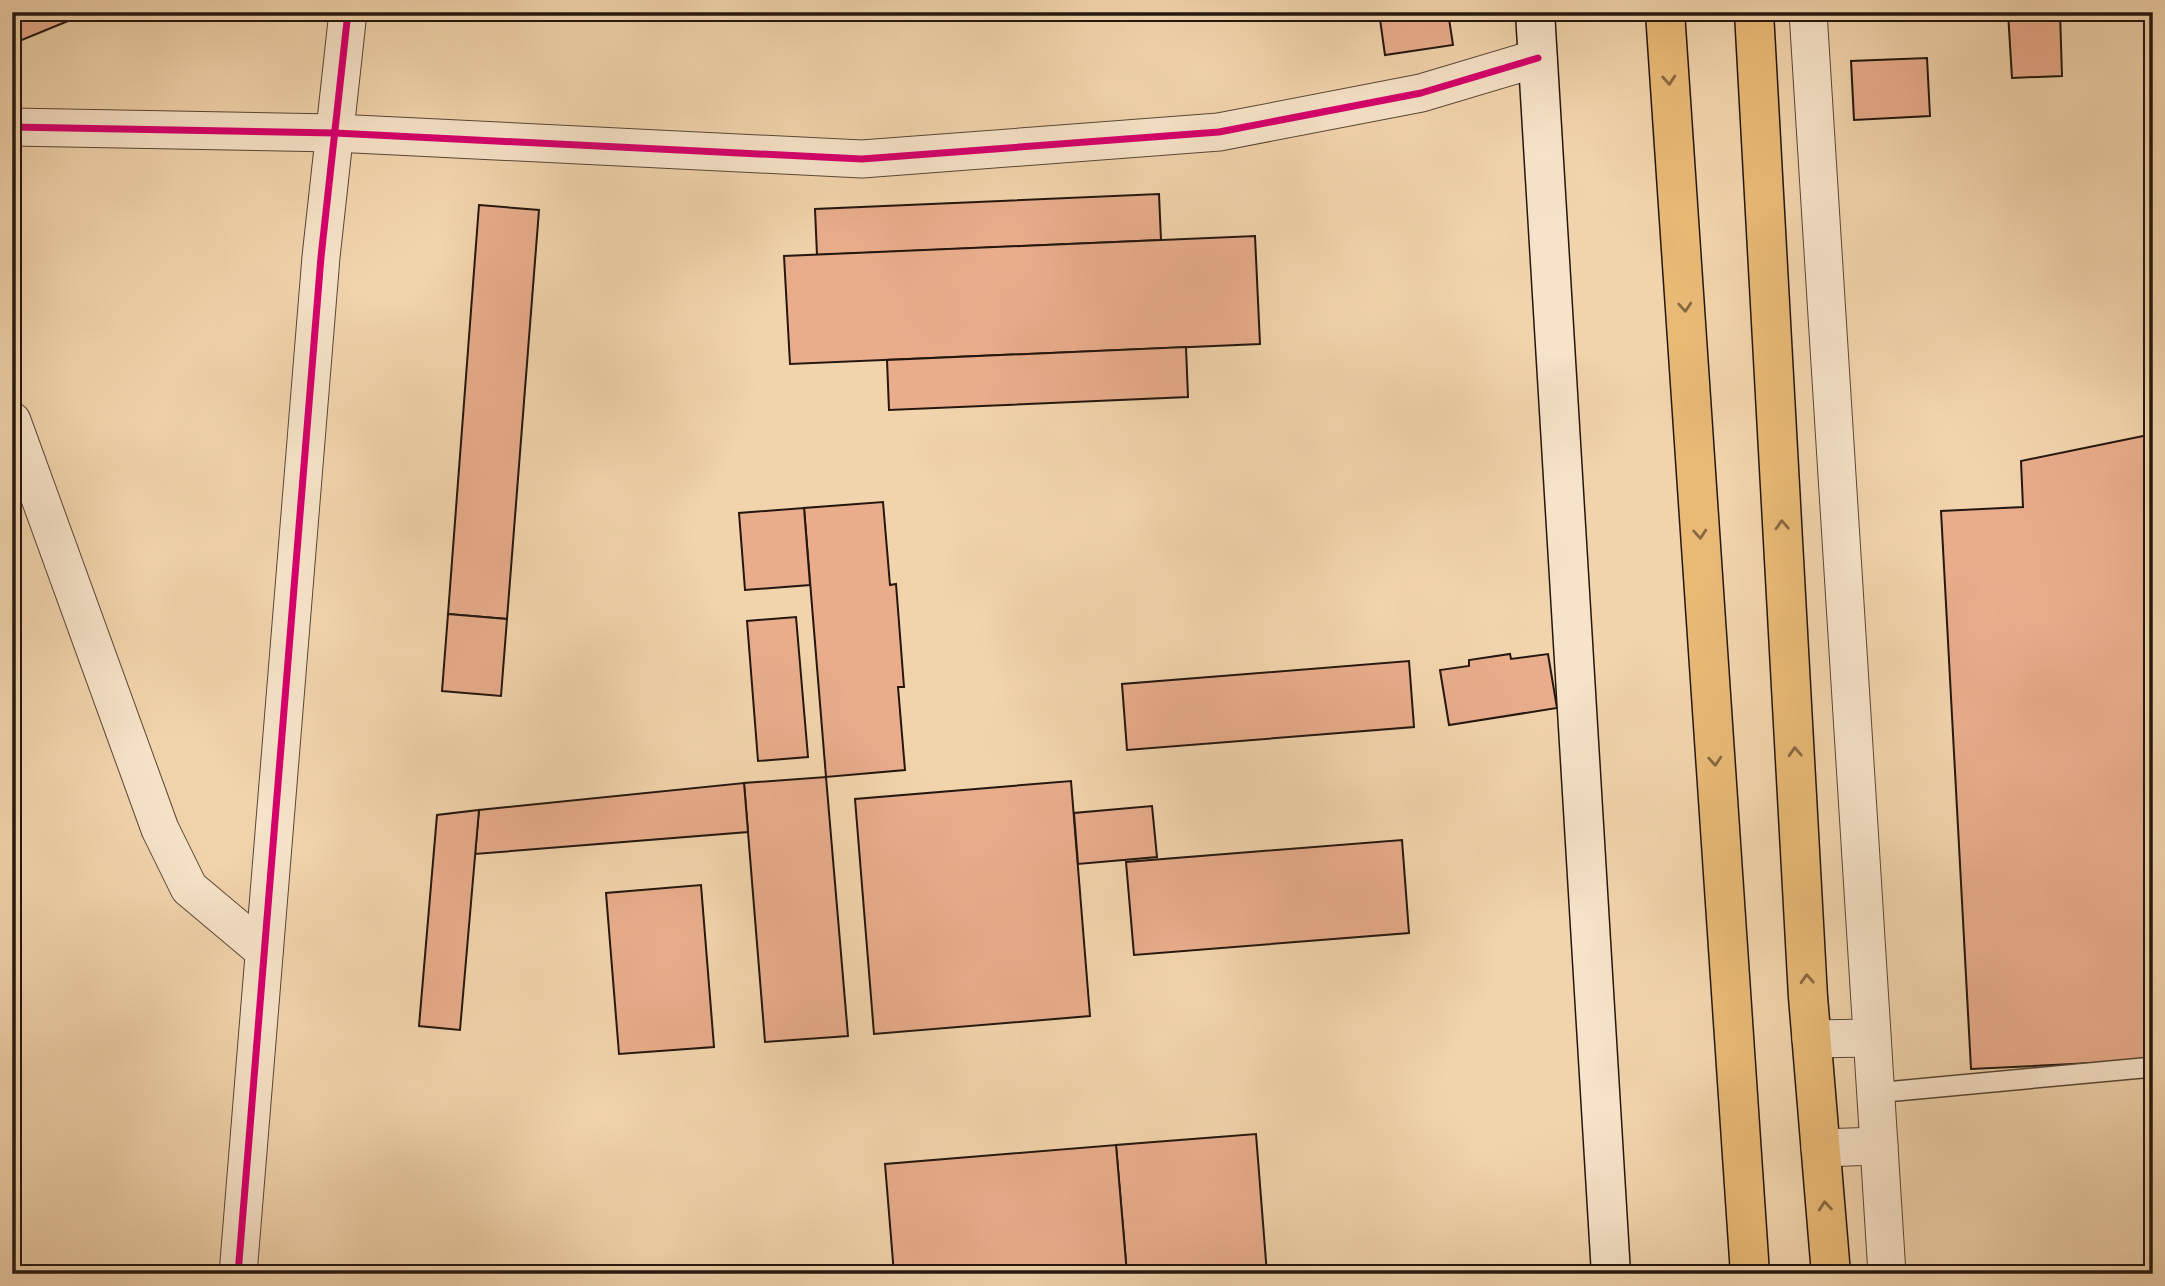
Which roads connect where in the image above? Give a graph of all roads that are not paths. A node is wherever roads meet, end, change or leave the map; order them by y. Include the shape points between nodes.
1 (348, 12) edge
2 (1535, 12) edge
3 (1665, 12) edge
4 (1754, 12) edge
5 (1808, 12) edge
6 (1538, 58) junction
7 (12, 127) edge
8 (335, 133) junction
9 (12, 421) edge
10 (264, 951) junction
11 (1872, 1038) junction
12 (1811, 1039) junction
13 (2153, 1067) edge
14 (1875, 1093) junction
15 (1879, 1146) junction
16 (1820, 1148) junction
17 (238, 1274) edge
18 (1611, 1274) edge
19 (1750, 1274) edge
20 (1830, 1274) edge
21 (1887, 1274) edge

1 - 8 street
2 - 6 street
3 -> 19 highway
12 -> 4 highway
5 - 11 street
6 - 8 street via 1421,93 1219,132 862,159
6 - 18 street
7 - 8 street
8 - 10 street
9 - 10 street via 160,829 189,888
10 - 17 street
11 - 12 street
11 - 14 street
12 - 16 highway
13 - 14 lane
14 - 15 street
15 - 16 street
15 - 21 street
20 -> 16 highway

